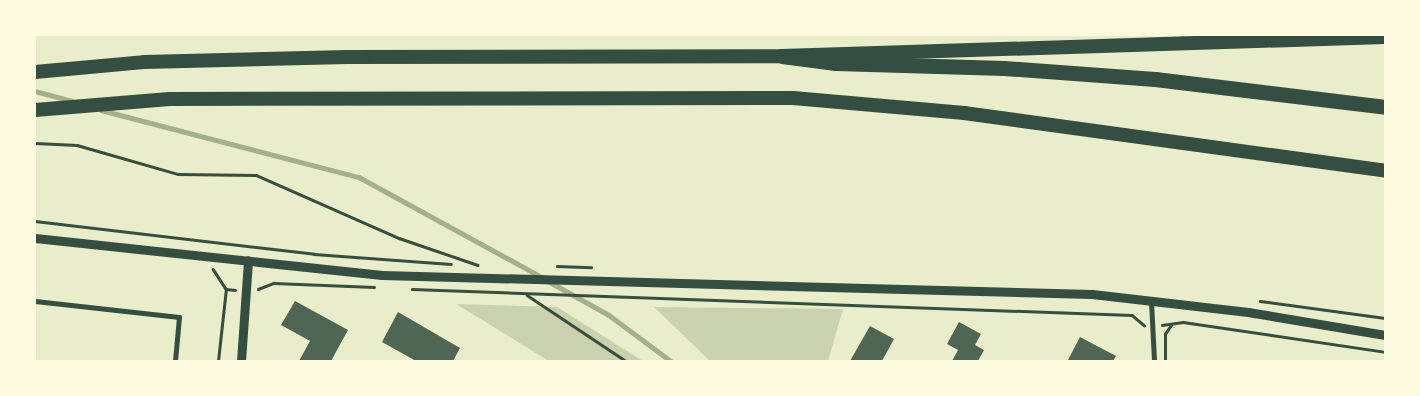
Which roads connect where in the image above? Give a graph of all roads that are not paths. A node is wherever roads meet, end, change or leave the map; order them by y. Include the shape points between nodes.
1 (1385, 37) edge
2 (782, 56) junction
3 (35, 72) edge
4 (1385, 106) edge
5 (35, 110) edge
6 (1385, 171) edge
7 (35, 238) edge
8 (248, 260) junction
9 (35, 301) edge
10 (1151, 301) junction
11 (1385, 335) edge
12 (176, 361) edge
13 (240, 361) edge
14 (1154, 361) edge

1 - 2 highway
2 - 3 highway via 347,57 144,62
2 - 4 highway via 836,63 1004,68 1155,79
5 - 6 highway via 170,99 793,98 964,113
7 - 8 street
8 - 10 street via 464,278 1092,294
8 - 13 street
9 - 12 street via 179,317
10 - 11 street
10 - 14 street

